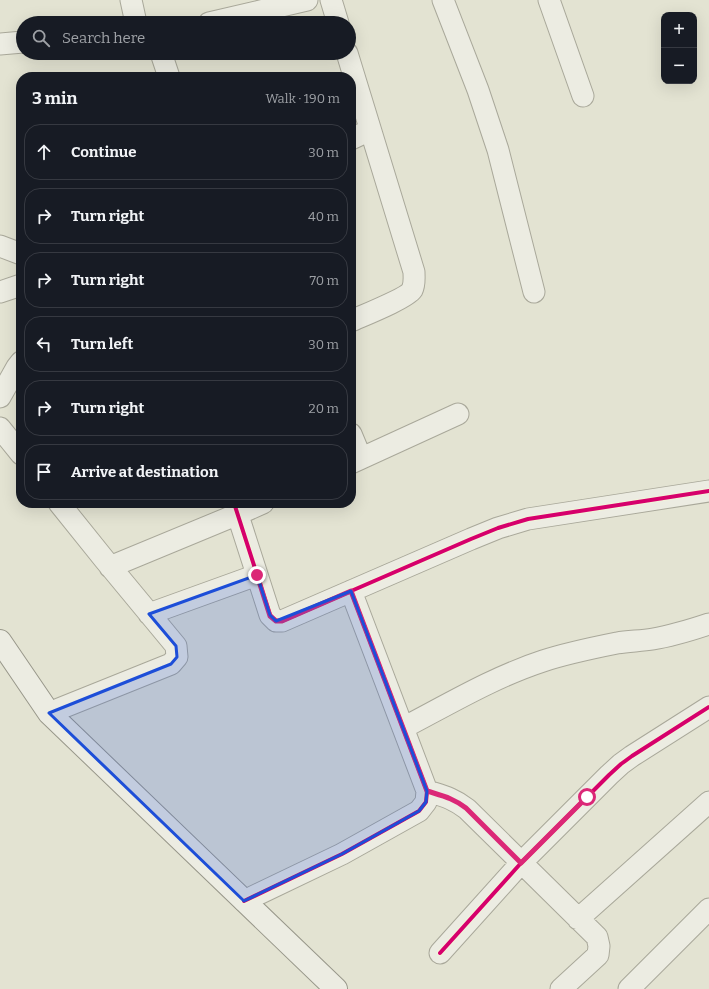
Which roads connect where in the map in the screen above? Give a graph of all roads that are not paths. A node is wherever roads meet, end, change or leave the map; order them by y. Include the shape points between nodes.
1 (131, 0) edge
2 (306, 0) edge
3 (331, 0) edge
4 (444, 0) edge
5 (549, 0) edge
6 (134, 16) edge
7 (239, 16) edge
8 (336, 16) edge
9 (16, 43) edge
10 (0, 44) edge
11 (163, 60) edge
12 (349, 60) edge
13 (167, 72) edge
14 (351, 72) edge
15 (356, 88) edge
16 (583, 96) dead end
17 (370, 130) junction
18 (356, 137) edge
19 (0, 246) edge
20 (16, 252) edge
21 (16, 287) edge
22 (0, 292) edge
23 (534, 292) dead end
24 (356, 319) edge
25 (16, 369) edge
26 (0, 397) edge
27 (458, 414) dead end
28 (0, 428) edge
29 (16, 448) edge
30 (356, 460) edge
31 (709, 491) edge
32 (69, 508) edge
33 (236, 509) edge
34 (110, 567) junction
35 (257, 575) junction
36 (351, 591) junction
37 (150, 614) junction
38 (709, 624) edge
39 (0, 641) edge
40 (709, 707) edge
41 (49, 713) junction
42 (403, 728) junction
43 (427, 791) junction
44 (709, 802) edge
45 (521, 863) junction
46 (244, 901) junction
47 (709, 909) edge
48 (578, 919) junction
49 (440, 953) dead end
50 (335, 989) edge
51 (561, 989) edge
52 (629, 989) edge

1 - 6 street
2 - 7 street
3 - 8 street
4 - 23 street via 496,143
5 - 16 street
9 - 10 street
11 - 13 street
12 - 14 street
15 - 17 street
17 - 18 street
17 - 24 street via 415,281 412,291 404,297
19 - 20 street
21 - 22 street
25 - 26 street
27 - 30 street
28 - 29 street
31 - 36 street via 528,519 498,528
32 - 34 street
33 - 34 street
33 - 35 street
34 - 37 street
35 - 36 street via 270,616 276,621 282,621
35 - 37 street
36 - 42 street
37 - 41 street via 176,646 177,657 171,664
38 - 42 street via 654,639 618,643 570,654 520,669
39 - 41 main road
40 - 45 street via 621,764
41 - 46 main road
42 - 43 street
43 - 45 street via 457,801
43 - 46 street via 426,802 419,811 342,854
44 - 48 street
45 - 48 street
45 - 49 street
46 - 50 main road
47 - 52 street
48 - 51 street via 597,937 600,946 598,955

